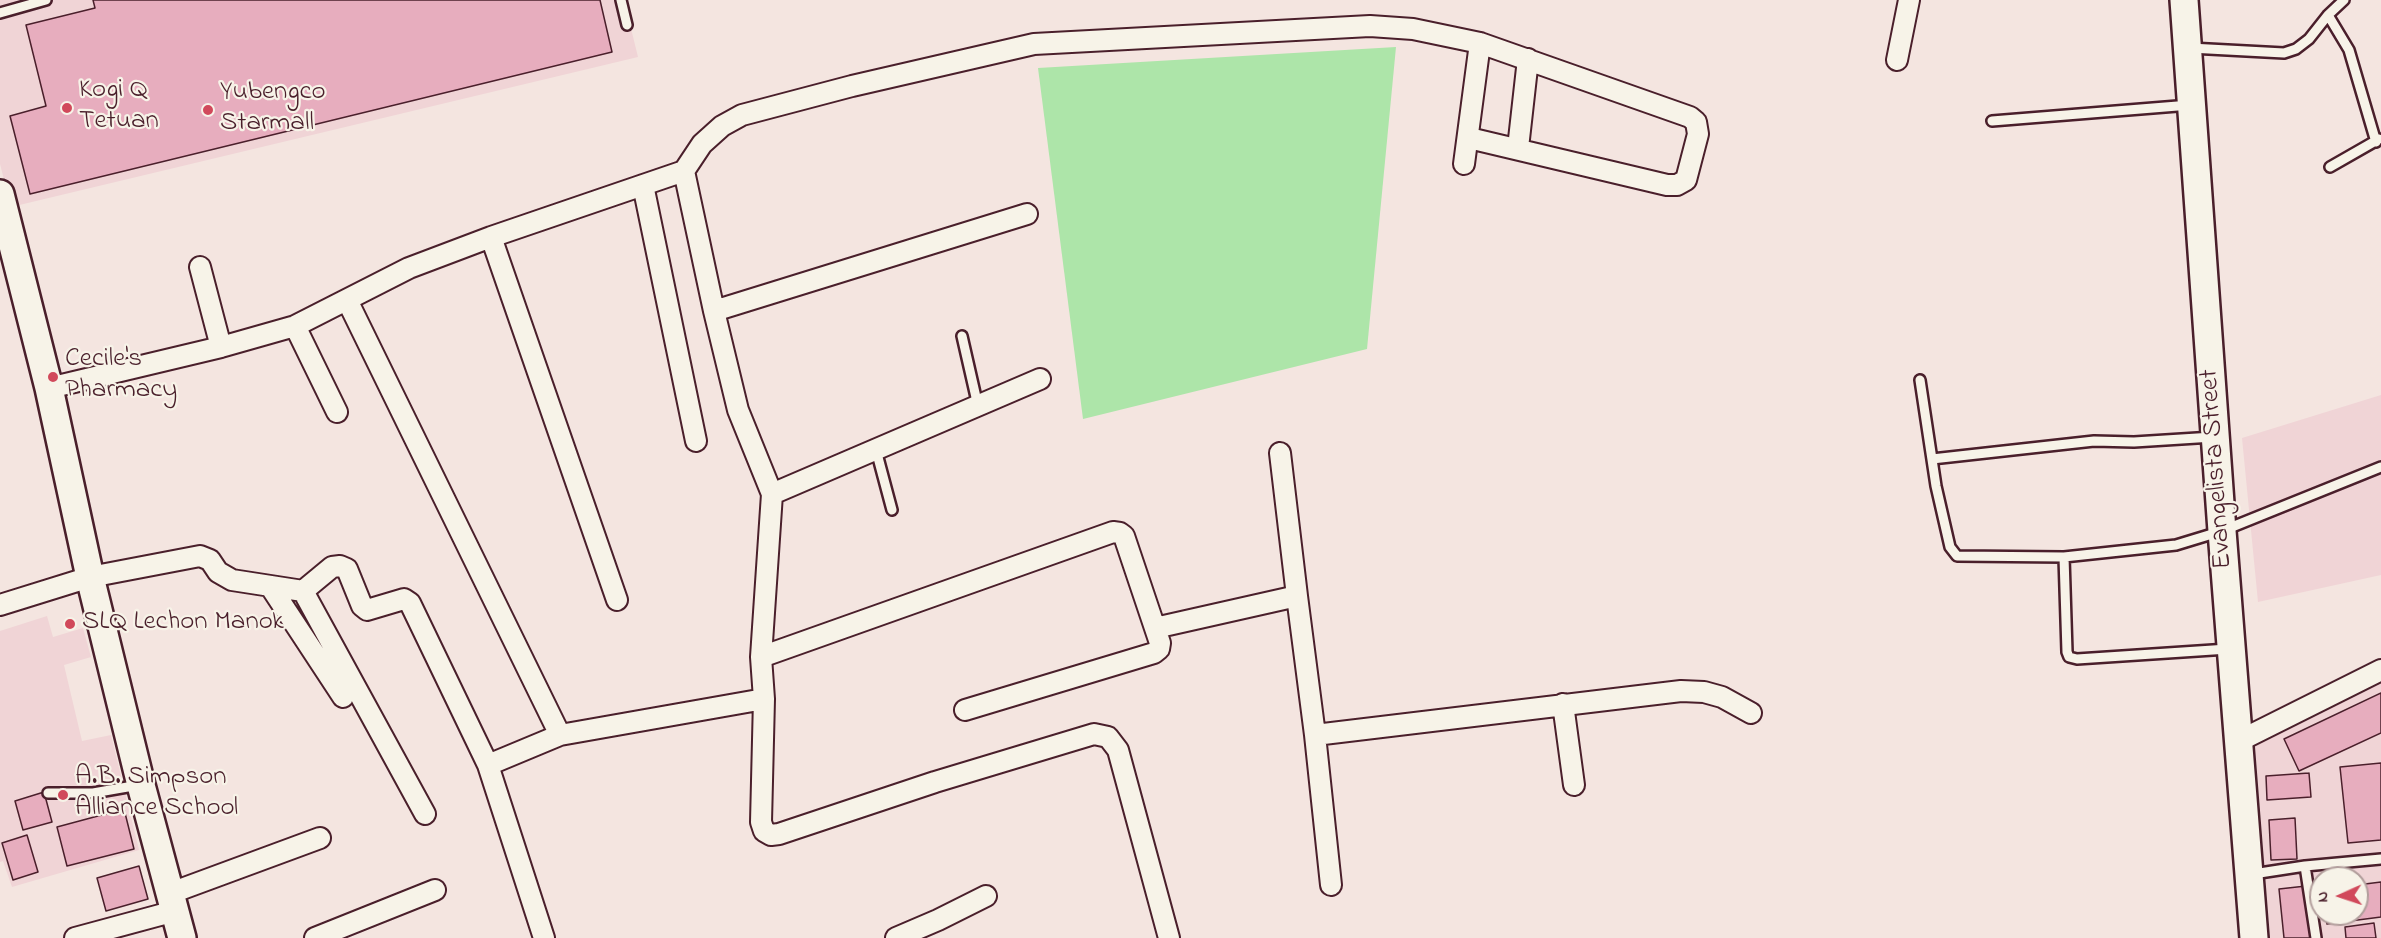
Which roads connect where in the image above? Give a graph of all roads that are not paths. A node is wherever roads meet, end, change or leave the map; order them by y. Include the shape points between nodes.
1 (46, 0) edge
2 (621, 0) edge
3 (1908, 0) edge
4 (2184, 0) edge
5 (2344, 0) edge
6 (0, 13) edge
7 (2328, 15) junction
8 (627, 25) dead end
9 (1480, 43) junction
10 (2188, 47) junction
11 (1528, 59) junction
12 (1897, 60) dead end
13 (2193, 105) junction
14 (1992, 121) dead end
15 (1469, 138) junction
16 (2378, 140) edge
17 (1518, 148) junction
18 (1464, 164) dead end
19 (2330, 167) dead end
20 (684, 171) junction
21 (643, 185) junction
22 (0, 194) edge
23 (1027, 213) dead end
24 (491, 237) junction
25 (200, 267) dead end
26 (347, 300) junction
27 (714, 311) junction
28 (295, 326) junction
29 (962, 336) dead end
30 (220, 347) junction
31 (1040, 380) dead end
32 (1920, 380) dead end
33 (49, 388) junction
34 (978, 406) junction
35 (337, 412) dead end
36 (2216, 437) junction
37 (696, 441) dead end
38 (876, 450) junction
39 (1280, 453) dead end
40 (1932, 459) junction
41 (2381, 467) edge
42 (772, 494) junction
43 (892, 510) dead end
44 (2222, 531) junction
45 (2064, 557) junction
46 (90, 577) junction
47 (270, 586) junction
48 (303, 591) junction
49 (1297, 596) junction
50 (617, 600) dead end
51 (0, 605) edge
52 (1155, 628) junction
53 (2230, 649) junction
54 (761, 657) junction
55 (2381, 670) edge
56 (343, 697) dead end
57 (764, 699) junction
58 (1563, 704) junction
59 (965, 710) dead end
60 (1750, 713) dead end
61 (560, 735) junction
62 (1315, 735) junction
63 (2239, 741) junction
64 (488, 765) junction
65 (141, 784) junction
66 (1574, 785) dead end
67 (48, 793) dead end
68 (425, 814) dead end
69 (320, 837) dead end
70 (2381, 859) edge
71 (2305, 866) junction
72 (2249, 875) junction
73 (1331, 885) dead end
74 (435, 890) dead end
75 (986, 896) dead end
76 (173, 902) junction
77 (75, 938) edge
78 (182, 938) edge
79 (315, 938) edge
80 (544, 938) edge
81 (896, 938) edge
82 (1169, 938) edge
83 (2254, 938) edge
84 (2316, 938) edge

1 - 6 lane
2 - 8 lane
3 - 12 street
4 - 10 main road, Evangelista Street
5 - 7 lane
7 - 10 lane via 2309,39 2284,53
7 - 16 lane via 2349,50
9 - 11 street
9 - 15 street
9 - 20 street via 1413,29 1370,26 1034,44 742,115 702,144
10 - 13 main road, Evangelista Street
11 - 17 street
11 - 17 street via 1690,117 1696,122 1698,134 1686,180 1677,185
13 - 14 lane
13 - 36 main road, Evangelista Street
15 - 17 street
15 - 18 street
16 - 19 lane
20 - 21 street
20 - 27 street
21 - 24 street
21 - 37 street
22 - 33 main road
23 - 27 street
24 - 26 street via 409,268
24 - 50 street
25 - 30 street
26 - 28 street
26 - 61 street
27 - 42 street via 738,410
28 - 30 street
28 - 35 street
29 - 34 lane
30 - 33 street
31 - 34 street
32 - 40 lane
33 - 46 main road
34 - 38 street
36 - 40 lane via 2094,441
36 - 44 main road, Evangelista Street
38 - 42 street
38 - 43 lane
39 - 49 street
40 - 45 lane via 1950,547 1957,556
41 - 44 lane
42 - 54 street
44 - 45 lane via 2176,545
44 - 53 main road, Evangelista Street
45 - 53 lane via 2069,657
46 - 47 street via 200,556 210,560 224,577
46 - 51 street
46 - 65 main road
47 - 48 street
47 - 56 street
48 - 64 street via 332,567 340,566 347,569 367,610 404,599 410,603
48 - 68 street
49 - 52 street
49 - 62 street
52 - 54 street via 1124,536 1113,532
52 - 59 street via 1160,643 1154,653
53 - 63 main road, Evangelista Street
54 - 57 street
55 - 63 street
57 - 61 street
57 - 82 street via 761,822 764,831 771,835 1094,734 1108,737 1118,750
58 - 60 street via 1704,692
58 - 62 street
58 - 66 street
61 - 64 street
62 - 73 street
63 - 72 main road, Evangelista Street
64 - 80 street
65 - 67 lane via 93,793
65 - 76 main road
69 - 76 street
70 - 71 lane
71 - 72 lane
71 - 84 lane
72 - 83 main road, Evangelista Street
74 - 79 street
75 - 81 street
76 - 77 street
76 - 78 main road

